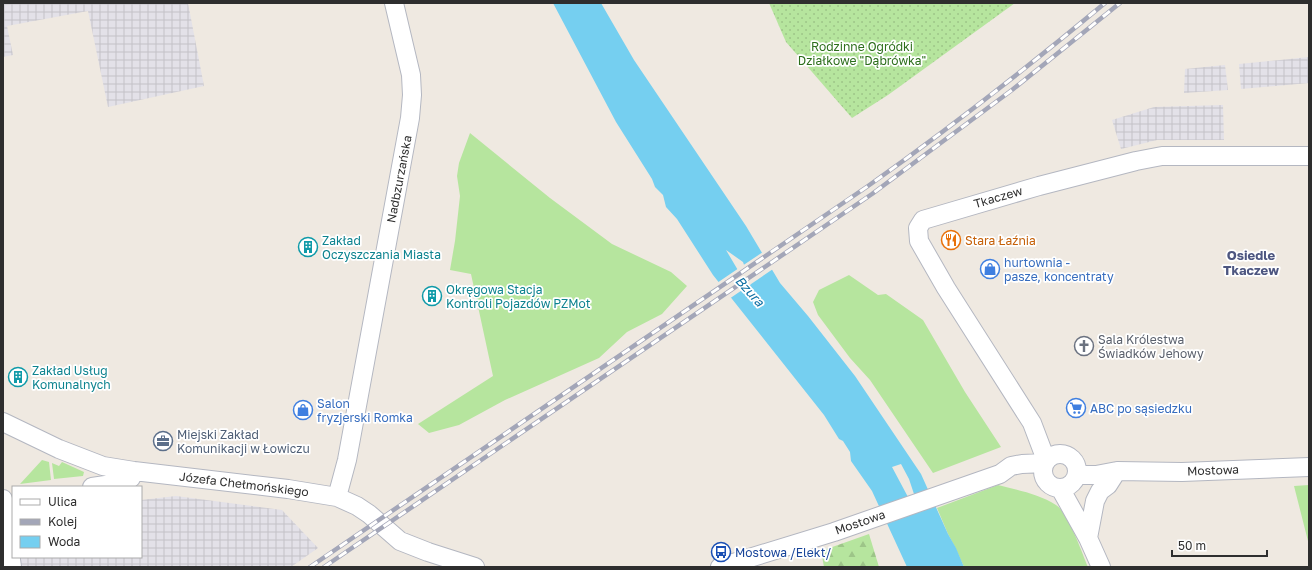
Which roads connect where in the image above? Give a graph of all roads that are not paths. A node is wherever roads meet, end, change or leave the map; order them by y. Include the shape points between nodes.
1 (394, 3) edge
2 (1309, 156) edge
3 (3, 422) edge
4 (1048, 463) junction
5 (1309, 467) edge
6 (134, 471) junction
7 (1117, 472) junction
8 (1071, 477) junction
9 (99, 486) edge
10 (337, 497) junction
11 (3, 499) edge
12 (1088, 538) junction
13 (12, 567) edge
14 (475, 567) edge
15 (720, 567) edge
16 (1102, 567) edge

1 - 10 street, Nadbzurzańska via 411,75 410,118 347,460
2 - 4 street, Tkaczew via 1162,156 1039,186 922,220 918,228 919,241 1032,423
3 - 6 street, Józefa Chełmońskiego via 59,449 103,466
4 - 8 street via 1050,485
4 - 8 street via 1067,455 1073,460
4 - 15 street, Mostowa via 1011,466 997,474 834,532
5 - 7 street, Mostowa
6 - 9 street via 132,478 126,482
6 - 10 street, Józefa Chełmońskiego
7 - 8 street, Mostowa
7 - 12 street via 1100,491 1095,501
8 - 12 street
10 - 14 street, Józefa Chełmońskiego via 369,514 400,541
11 - 13 street
12 - 16 street

